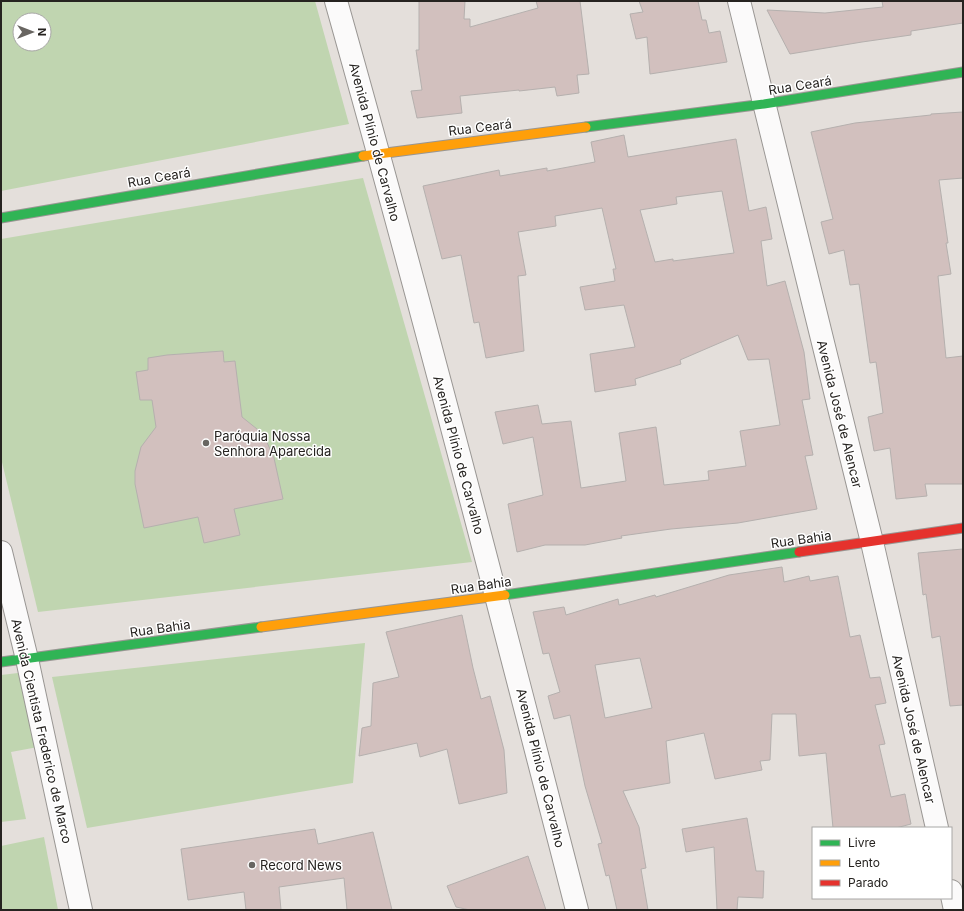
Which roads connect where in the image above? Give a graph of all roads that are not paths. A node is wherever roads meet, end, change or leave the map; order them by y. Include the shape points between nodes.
1 (336, 1) edge
2 (739, 1) edge
3 (963, 72) edge
4 (764, 104) junction
5 (378, 153) junction
6 (1, 218) edge
7 (963, 528) edge
8 (872, 542) junction
9 (1, 552) edge
10 (496, 596) junction
11 (27, 659) junction
12 (1, 662) edge
13 (937, 827) edge
14 (952, 896) edge
15 (82, 910) edge
16 (577, 910) edge
17 (955, 910) edge

1 - 5 street, Avenida Plínio de Carvalho
2 - 4 street, Avenida José de Alencar
3 - 4 street, Rua Ceará
4 - 5 street, Rua Ceará
4 - 8 street, Avenida José de Alencar
5 - 6 street, Rua Ceará
5 - 10 street, Avenida Plínio de Carvalho
7 - 8 street, Rua Bahia
8 - 10 street, Rua Bahia
8 - 13 street, Avenida José de Alencar
9 - 11 street, Avenida Cientista Frederico de Marco
10 - 11 street, Rua Bahia
10 - 16 street, Avenida Plínio de Carvalho
11 - 12 street, Rua Bahia
11 - 15 street, Avenida Cientista Frederico de Marco
14 - 17 street

